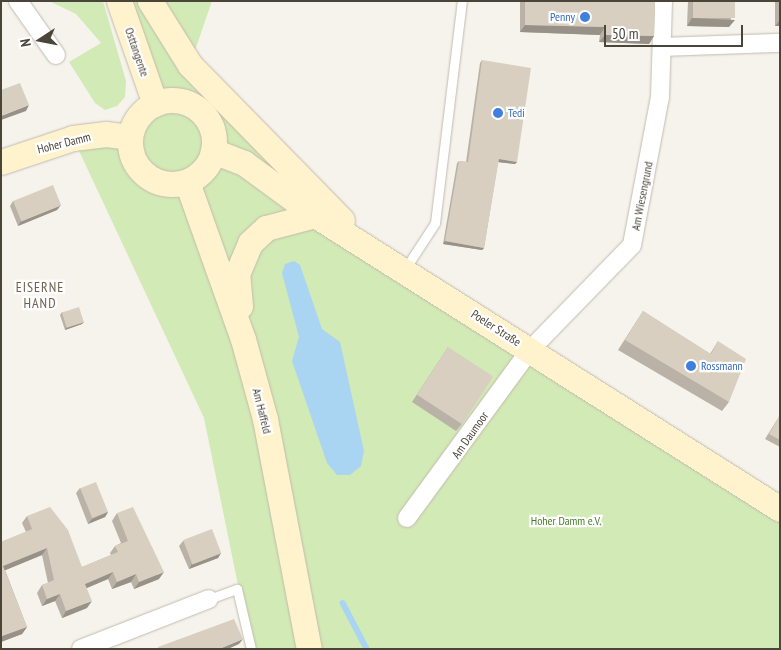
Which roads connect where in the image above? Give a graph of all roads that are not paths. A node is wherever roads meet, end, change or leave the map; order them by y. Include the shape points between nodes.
1 (18, 1) edge
2 (119, 1) edge
3 (150, 1) edge
4 (462, 1) edge
5 (663, 1) edge
6 (780, 42) edge
7 (663, 47) junction
8 (56, 54) dead end
9 (156, 104) junction
10 (130, 138) junction
11 (213, 151) junction
12 (1, 162) edge
13 (187, 182) junction
14 (315, 215) junction
15 (361, 240) junction
16 (405, 269) junction
17 (243, 338) junction
18 (530, 350) junction
19 (780, 509) edge
20 (408, 518) dead end
21 (209, 599) joint
22 (81, 649) edge
23 (251, 649) edge
24 (309, 649) edge

1 - 8 street
2 - 9 main road, Osttangente
3 - 15 main road via 190,65
4 - 16 lane via 435,223
5 - 7 street, Am Wiesengrund
6 - 7 street
7 - 18 street, Am Wiesengrund via 660,97 632,245
9 - 10 main road via 141,113
9 - 11 main road via 179,101 203,114 211,126
10 - 12 main road, Hoher Damm via 73,138
10 - 13 main road via 130,152 144,175 170,185
11 - 13 main road via 206,167
11 - 14 main road, Poeler Straße via 244,163
13 - 17 main road, Am Haffeld
14 - 15 main road, Poeler Straße
14 - 17 main road via 266,228 250,243 237,274
15 - 16 main road, Poeler Straße
16 - 18 main road, Poeler Straße
17 - 24 main road, Am Haffeld via 265,419
18 - 19 main road, Poeler Straße
18 - 20 street, Am Daumoor
21 - 22 street
21 - 23 lane via 237,589

